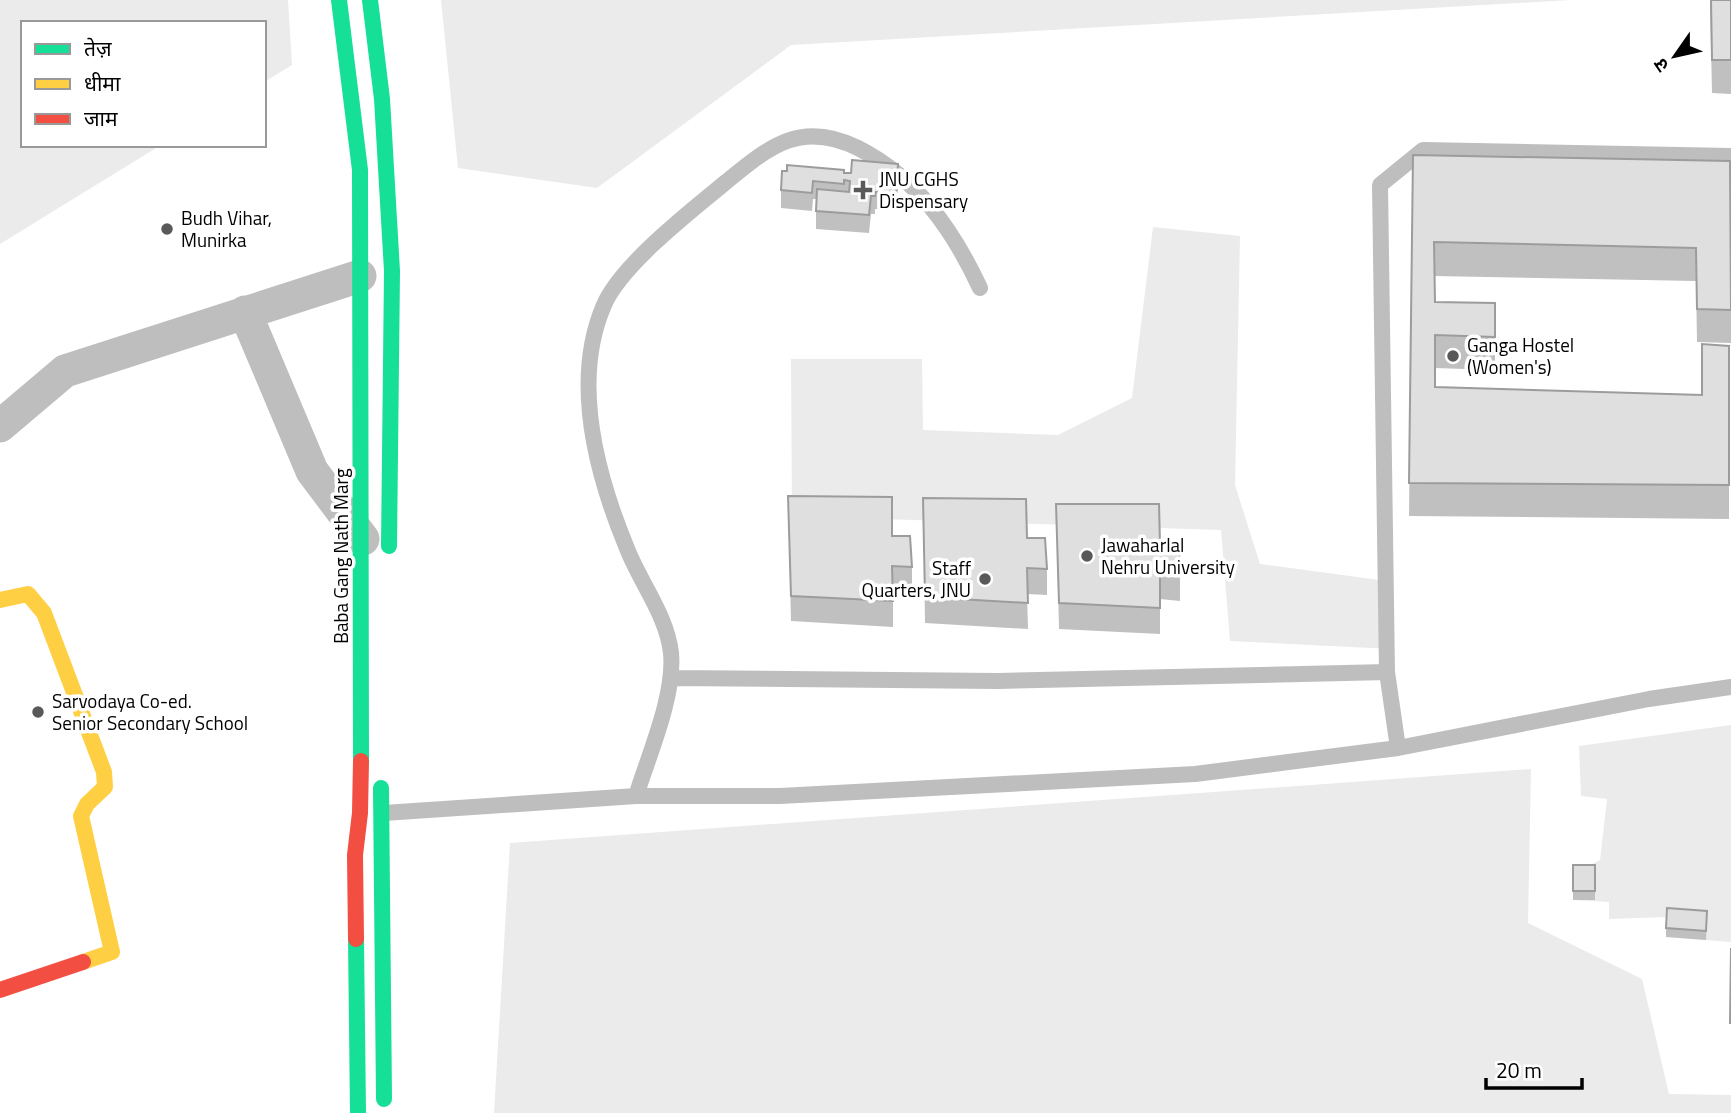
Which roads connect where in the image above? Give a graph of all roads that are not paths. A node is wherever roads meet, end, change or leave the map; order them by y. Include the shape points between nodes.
1 (339, 0) edge
2 (370, 0) edge
3 (1731, 156) edge
4 (360, 276) junction
5 (980, 288) dead end
6 (246, 312) junction
7 (0, 426) edge
8 (363, 539) junction
9 (389, 561) dead end
10 (0, 600) edge
11 (1387, 672) junction
12 (671, 678) junction
13 (1731, 687) edge
14 (1398, 748) junction
15 (379, 768) dead end
16 (636, 796) junction
17 (372, 813) junction
18 (0, 990) edge
19 (358, 1113) edge
20 (384, 1113) edge

1 - 4 street, Baba Gang Nath Marg via 360,170
2 - 9 street via 382,99 392,271
3 - 11 lane via 1423,150 1380,185
4 - 6 street
4 - 8 street, Baba Gang Nath Marg
5 - 12 lane via 961,247 925,198 879,160 837,139 815,134 764,151 706,198 622,278 604,304 590,359 588,397 606,489 626,547 664,628 671,651
6 - 7 street via 65,371
6 - 8 street via 312,471
8 - 17 street, Baba Gang Nath Marg
10 - 18 street via 28,594 44,613 104,772 104,787 81,816 112,952
11 - 12 lane via 998,681
11 - 14 lane
12 - 16 lane
13 - 14 lane
14 - 16 lane via 1182,775 780,796
15 - 17 street, Baba Gang Nath Marg
16 - 17 lane
17 - 19 street, Baba Gang Nath Marg via 355,856
17 - 20 street, Baba Gang Nath Marg

